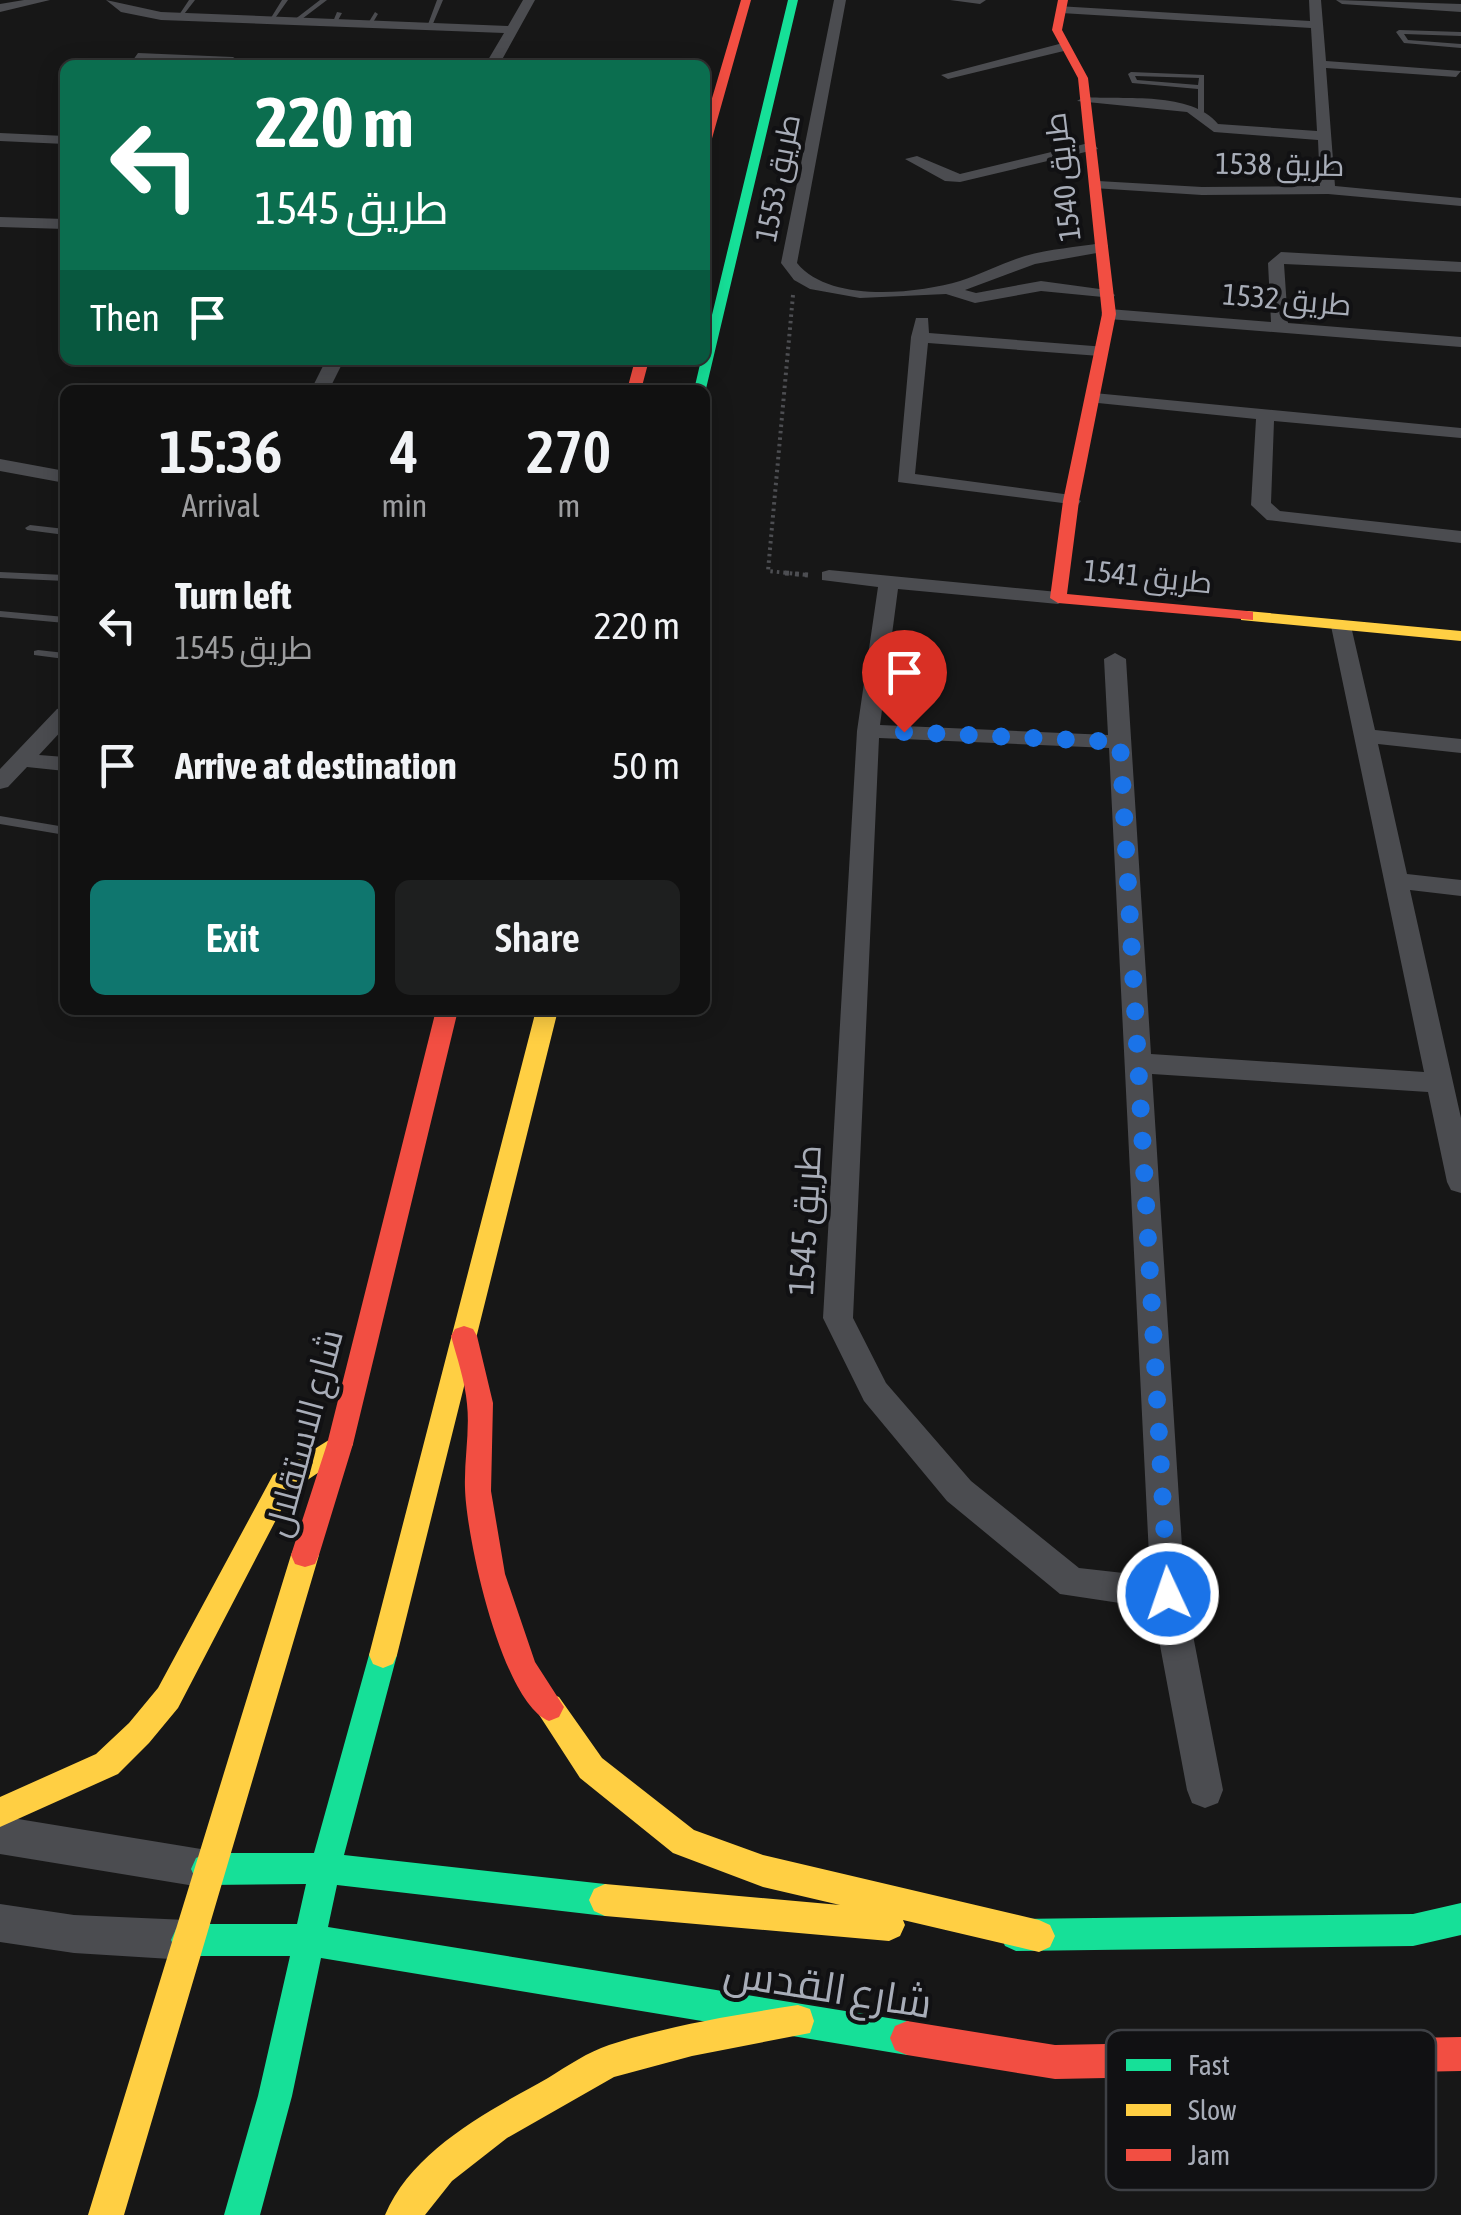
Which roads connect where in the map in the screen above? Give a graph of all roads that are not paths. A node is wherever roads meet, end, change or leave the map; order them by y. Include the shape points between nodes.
1 (44, 0) edge
2 (112, 0) edge
3 (192, 0) edge
4 (285, 0) edge
5 (324, 0) edge
6 (440, 0) edge
7 (529, 0) edge
8 (746, 0) edge
9 (793, 0) edge
10 (840, 0) edge
11 (956, 0) edge
12 (980, 0) edge
13 (1314, 0) edge
14 (1342, 0) edge
15 (1062, 5) edge
16 (1150, 7) edge
17 (0, 8) edge
18 (1461, 8) edge
19 (179, 16) junction
20 (268, 20) junction
21 (296, 21) junction
22 (1315, 25) junction
23 (429, 26) junction
24 (511, 30) junction
25 (254, 34) dead end
26 (1456, 40) edge
27 (243, 48) dead end
28 (1066, 52) junction
29 (138, 57) dead end
30 (184, 60) edge
31 (233, 60) edge
32 (495, 60) edge
33 (1320, 64) junction
34 (1456, 72) junction
35 (1202, 87) junction
36 (974, 88) dead end
37 (1461, 89) edge
38 (1084, 101) junction
39 (1201, 112) junction
40 (710, 125) edge
41 (1323, 136) junction
42 (0, 137) edge
43 (60, 140) edge
44 (1048, 158) junction
45 (912, 159) dead end
46 (1096, 167) junction
47 (1328, 190) junction
48 (1461, 202) edge
49 (0, 222) edge
50 (60, 224) edge
51 (1103, 256) junction
52 (1461, 267) edge
53 (949, 289) junction
54 (1108, 304) junction
55 (1280, 326) junction
56 (1461, 342) edge
57 (1100, 351) junction
58 (710, 352) edge
59 (1094, 398) junction
60 (1264, 415) junction
61 (1461, 433) edge
62 (0, 464) edge
63 (60, 476) edge
64 (1072, 501) junction
65 (30, 528) dead end
66 (60, 531) edge
67 (1461, 537) edge
68 (0, 574) edge
69 (829, 576) road end
70 (60, 578) edge
71 (889, 583) junction
72 (1058, 598) junction
73 (0, 614) edge
74 (60, 620) edge
75 (1342, 626) junction
76 (1461, 636) edge
77 (38, 653) dead end
78 (60, 655) edge
79 (1114, 659) dead end
80 (60, 719) edge
81 (868, 730) junction
82 (1366, 736) junction
83 (1120, 742) junction
84 (1461, 746) edge
85 (60, 764) edge
86 (9, 769) edge
87 (0, 820) edge
88 (60, 830) edge
89 (1397, 880) junction
90 (1461, 888) edge
91 (446, 1015) edge
92 (546, 1015) edge
93 (1138, 1064) junction
94 (1438, 1083) junction
95 (1461, 1182) edge
96 (464, 1332) junction
97 (340, 1444) junction
98 (1168, 1594) junction
99 (1205, 1790) dead end
100 (0, 1812) edge
101 (0, 1835) edge
102 (324, 1868) junction
103 (206, 1869) junction
104 (1461, 1919) edge
105 (0, 1923) edge
106 (1039, 1936) junction
107 (187, 1940) junction
108 (310, 1940) junction
109 (798, 2021) junction
110 (1436, 2054) edge
111 (1461, 2054) edge
112 (1106, 2061) edge
113 (106, 2215) edge
114 (242, 2215) edge
115 (403, 2215) edge

1 - 17 street
2 - 19 street via 141,14
3 - 19 lane
4 - 20 lane
5 - 21 lane
6 - 23 lane
7 - 24 street
8 - 40 main road
9 - 58 main road
10 - 53 street, طريق 1553 via 789,263 794,276 810,286 836,292
11 - 12 street
13 - 22 street
14 - 18 street
15 - 16 street
15 - 28 main road, طريق 1540 via 1057,30
16 - 22 street
19 - 20 street
20 - 21 street
20 - 25 street
21 - 23 street
22 - 33 street
23 - 24 street
24 - 32 street
26 - 26 lane via 1399,32 1406,42
26 - 34 street
27 - 31 street
28 - 36 street via 942,73
28 - 38 main road, طريق 1540 via 1082,78
29 - 30 street
33 - 34 street
33 - 41 street
34 - 37 street
35 - 35 lane via 1202,73 1131,74 1134,82
35 - 39 lane
38 - 39 street
38 - 46 main road, طريق 1540
39 - 41 street via 1214,128
41 - 47 street
42 - 43 street
44 - 45 street via 960,178
44 - 46 street
44 - 46 street
46 - 47 street, طريق 1538 via 1202,192
46 - 51 main road, طريق 1540
47 - 48 street, طريق 1538
49 - 50 street
51 - 53 street, طريق 1553 via 1057,255
51 - 54 main road, طريق 1540
52 - 55 street via 1281,257
53 - 54 street, طريق 1532 via 975,298 1042,286
54 - 55 street, طريق 1532
54 - 57 main road, طريق 1540
55 - 56 street, طريق 1532
57 - 59 main road, طريق 1540
57 - 64 street via 920,330 905,478
59 - 60 street
59 - 64 main road, طريق 1540
60 - 61 street
60 - 67 street via 1261,505 1274,516
62 - 63 street
64 - 72 main road, طريق 1540
65 - 66 lane
68 - 70 lane
69 - 71 street, طريق 1541
71 - 72 street, طريق 1541
71 - 81 street, طريق 1545
72 - 75 main road, طريق 1541
73 - 74 lane
75 - 76 main road, طريق 1541
75 - 82 street
77 - 78 lane
79 - 83 street
80 - 86 street
81 - 83 street
81 - 98 street, طريق 1545 via 838,1318 875,1392 960,1491 1072,1582
82 - 84 street
82 - 89 street
83 - 93 street
85 - 86 street
87 - 88 lane
89 - 90 street
89 - 94 street
91 - 97 main road, شارع الاستقلال
92 - 96 main road
93 - 94 street
93 - 98 street
94 - 95 street
96 - 102 main road
96 - 106 main road via 480,1403 478,1491 491,1574 523,1668 591,1768 684,1842 763,1872
97 - 100 main road via 282,1483 168,1698 139,1732 106,1764
97 - 103 main road, شارع الاستقلال
98 - 99 street
101 - 103 street
102 - 103 main road, شارع القدس
102 - 106 main road, شارع القدس via 791,1918
102 - 108 main road
103 - 107 main road, شارع الاستقلال
104 - 106 main road, شارع القدس via 1413,1930
105 - 107 street
107 - 108 main road, شارع القدس
107 - 113 main road, شارع الاستقلال
108 - 109 main road, شارع القدس
108 - 114 main road
109 - 112 main road, شارع القدس via 1055,2062
109 - 115 main road via 608,2062 495,2126 440,2169
110 - 111 main road, شارع القدس

